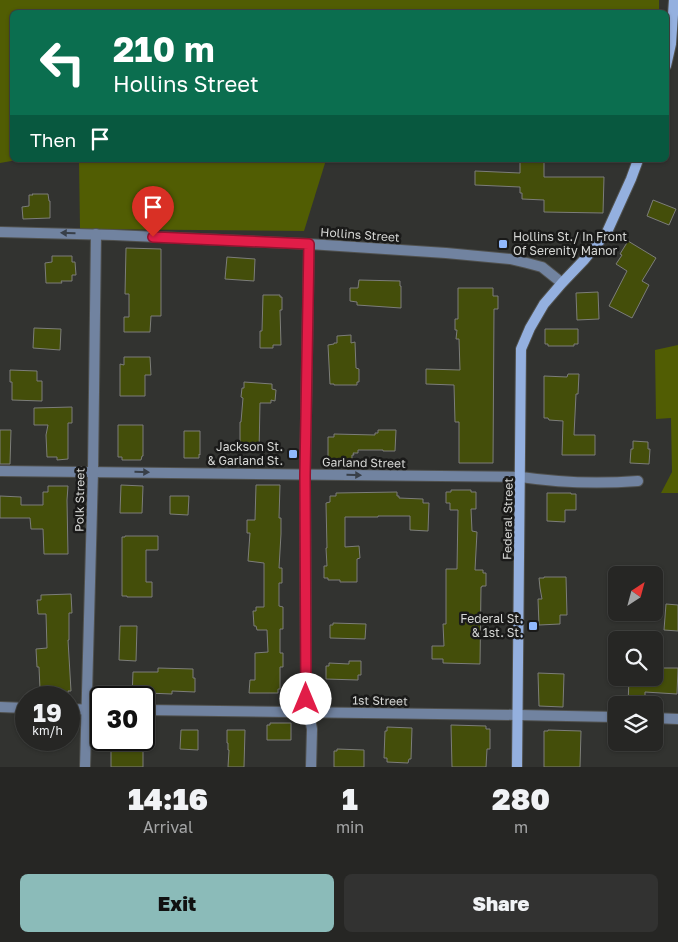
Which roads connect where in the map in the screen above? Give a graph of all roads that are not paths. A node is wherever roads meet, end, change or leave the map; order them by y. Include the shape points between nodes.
1 (674, 0) edge
2 (675, 45) edge
3 (669, 59) edge
4 (637, 162) edge
5 (0, 232) edge
6 (96, 234) junction
7 (309, 244) junction
8 (562, 283) junction
9 (0, 471) edge
10 (93, 471) junction
11 (305, 475) junction
12 (521, 477) junction
13 (638, 481) dead end
14 (0, 707) edge
15 (15, 708) edge
16 (80, 710) edge
17 (87, 710) junction
18 (155, 710) edge
19 (308, 712) junction
20 (518, 714) junction
21 (608, 717) edge
22 (663, 718) edge
23 (678, 719) edge
24 (86, 767) edge
25 (311, 767) edge
26 (517, 767) edge

1 - 2 street
2 - 3 street
4 - 8 street, Federal Street via 607,232
6 -> 5 street, Hollins Street
6 - 7 street, Hollins Street
6 - 10 street, Polk Street
7 - 8 street, Hollins Street via 510,259 542,267
7 - 11 street
8 - 12 street, Federal Street via 544,304 521,349
9 - 10 street, Garland Street
10 -> 11 street, Garland Street
10 - 17 street, Polk Street
11 -> 12 street, Garland Street
11 - 19 street
12 - 13 street, Garland Street via 602,484
12 - 20 street, Federal Street
14 - 15 street
16 - 17 street
17 - 24 street, Polk Street
18 - 19 street, 1st Street
19 - 20 street, 1st Street
19 - 25 street via 312,728
20 - 21 street, 1st Street
20 - 26 street, Federal Street
22 - 23 street

